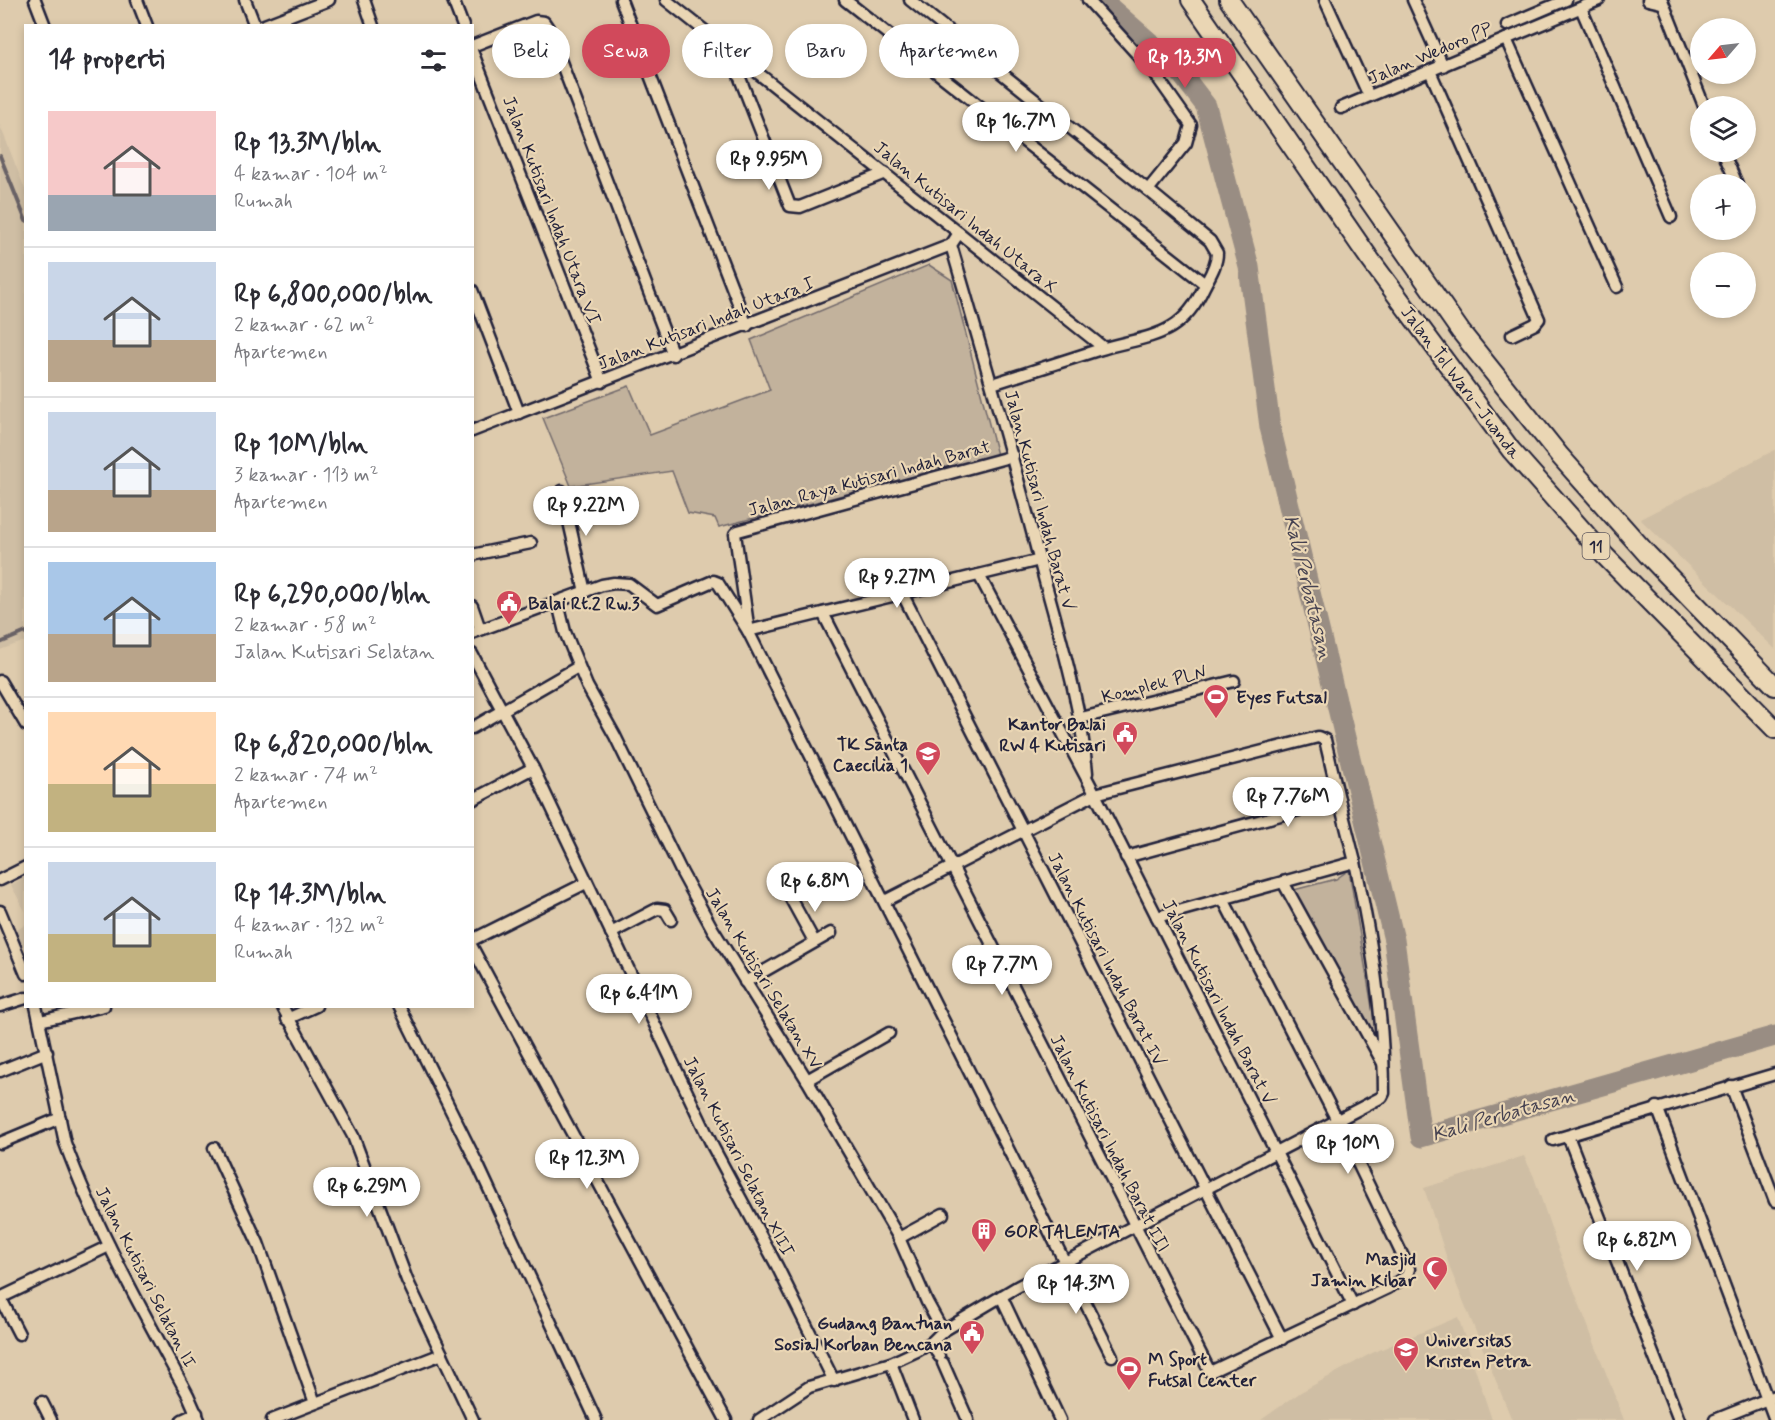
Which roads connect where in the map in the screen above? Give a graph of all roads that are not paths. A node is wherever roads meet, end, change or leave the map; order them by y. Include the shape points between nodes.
1 (34, 0) edge
2 (137, 0) edge
3 (245, 0) edge
4 (329, 0) edge
5 (364, 0) edge
6 (453, 0) edge
7 (621, 0) edge
8 (666, 0) edge
9 (845, 0) edge
10 (910, 0) edge
11 (1088, 0) edge
12 (1191, 0) edge
13 (1229, 0) edge
14 (1325, 0) edge
15 (1413, 0) edge
16 (1566, 0) edge
17 (1599, 0) edge
18 (1648, 0) edge
19 (1662, 1) edge
20 (1581, 8) junction
21 (44, 24) edge
22 (146, 24) edge
23 (254, 24) edge
24 (267, 24) edge
25 (372, 24) edge
26 (462, 24) edge
27 (697, 24) edge
28 (1507, 25) dead end
29 (1506, 39) junction
30 (474, 45) edge
31 (474, 56) edge
32 (1443, 66) junction
33 (1430, 71) junction
34 (740, 78) edge
35 (765, 78) edge
36 (1369, 96) junction
37 (1700, 96) edge
38 (1341, 108) dead end
39 (885, 173) junction
40 (1148, 190) junction
41 (1671, 217) dead end
42 (959, 233) junction
43 (951, 245) junction
44 (1205, 284) junction
45 (1617, 287) dead end
46 (474, 295) edge
47 (747, 326) junction
48 (1512, 335) dead end
49 (1104, 348) junction
50 (673, 354) junction
51 (602, 382) junction
52 (992, 384) junction
53 (519, 413) junction
54 (474, 430) edge
55 (1013, 456) junction
56 (561, 491) dead end
57 (531, 543) dead end
58 (474, 555) edge
59 (1040, 560) junction
60 (979, 575) junction
61 (585, 592) junction
62 (902, 593) junction
63 (558, 603) junction
64 (823, 613) junction
65 (476, 631) edge
66 (748, 631) junction
67 (474, 657) edge
68 (578, 667) junction
69 (0, 681) edge
70 (1234, 681) dead end
71 (1775, 686) edge
72 (503, 708) junction
73 (1081, 718) junction
74 (24, 722) edge
75 (474, 727) edge
76 (1775, 729) edge
77 (533, 768) junction
78 (1087, 780) junction
79 (1095, 795) junction
80 (474, 799) edge
81 (1339, 800) junction
82 (1023, 830) junction
83 (1126, 857) junction
84 (1355, 862) junction
85 (952, 866) junction
86 (24, 868) edge
87 (0, 879) edge
88 (1284, 882) junction
89 (586, 883) junction
90 (791, 899) dead end
91 (1223, 899) junction
92 (885, 901) junction
93 (0, 911) edge
94 (1157, 917) junction
95 (671, 920) dead end
96 (611, 933) junction
97 (831, 933) dead end
98 (474, 939) edge
99 (814, 941) junction
100 (474, 951) edge
101 (24, 969) edge
102 (745, 982) junction
103 (24, 999) edge
104 (0, 1006) edge
105 (37, 1008) edge
106 (95, 1008) edge
107 (283, 1008) edge
108 (312, 1008) edge
109 (400, 1008) edge
110 (287, 1019) junction
111 (40, 1021) junction
112 (889, 1033) dead end
113 (47, 1052) junction
114 (1384, 1066) junction
115 (0, 1071) edge
116 (1775, 1074) edge
117 (807, 1080) junction
118 (1731, 1086) junction
119 (1657, 1107) junction
120 (60, 1118) junction
121 (1338, 1122) junction
122 (1568, 1136) junction
123 (1553, 1140) dead end
124 (0, 1143) edge
125 (214, 1148) dead end
126 (1276, 1154) junction
127 (1206, 1190) junction
128 (1775, 1201) edge
129 (943, 1214) dead end
130 (1134, 1227) junction
131 (899, 1238) junction
132 (109, 1246) junction
133 (1066, 1262) junction
134 (1001, 1296) junction
135 (0, 1298) edge
136 (1353, 1305) junction
137 (942, 1331) junction
138 (18, 1334) dead end
139 (1281, 1339) junction
140 (932, 1342) junction
141 (442, 1354) junction
142 (1112, 1356) dead end
143 (891, 1364) junction
144 (834, 1382) junction
145 (1771, 1398) edge
146 (42, 1402) dead end
147 (315, 1403) junction
148 (198, 1417) edge
149 (51, 1420) edge
150 (182, 1420) edge
151 (272, 1420) edge
152 (473, 1420) edge
153 (596, 1420) edge
154 (726, 1420) edge
155 (759, 1420) edge
156 (913, 1420) edge
157 (968, 1420) edge
158 (1060, 1420) edge
159 (1679, 1420) edge
160 (1715, 1420) edge
161 (1774, 1420) edge

1 - 21 street
2 - 22 street
3 - 23 street
4 - 24 street
5 - 25 street
6 - 26 street
7 - 47 street
8 - 27 street, Jalan Kutisari Indah Utara X
9 - 44 street
10 - 40 street
11 - 40 street via 1155,74 1191,125 1186,143
12 - 76 highway, Jalan Tol Waru–Juanda / 11 via 1434,348 1511,450 1559,506
13 - 71 highway, Jalan Tol Waru–Juanda / 11 via 1461,332 1568,465 1647,554
14 - 36 street
15 - 32 street
16 - 28 street
17 - 20 street, Jalan Wedoro PP
18 - 19 street
19 - 37 street
20 - 29 street, Jalan Wedoro PP
20 - 41 street
29 - 32 street, Jalan Wedoro PP
29 - 45 street
30 - 50 street via 536,21 544,22 548,28
31 - 51 street, Jalan Kutisari Indah Utara VI
32 - 33 street, Jalan Wedoro PP
33 - 36 street, Jalan Wedoro PP
33 - 48 street via 1539,319
34 - 39 street via 790,206 800,207
35 - 39 street, Jalan Kutisari Indah Utara X
36 - 38 street, Jalan Wedoro PP
39 - 42 street, Jalan Kutisari Indah Utara X
40 - 44 street via 1215,247 1217,256
42 - 43 street
42 - 49 street, Jalan Kutisari Indah Utara X
43 - 47 street, Jalan Kutisari Indah Utara I
43 - 52 street, Jalan Kutisari Indah Barat V
44 - 49 street via 1194,306 1177,324 1152,338
46 - 53 street
47 - 50 street, Jalan Kutisari Indah Utara I
49 - 52 street
50 - 51 street, Jalan Kutisari Indah Utara I
51 - 53 street, Jalan Kutisari Indah Utara I
52 - 55 street, Jalan Kutisari Indah Barat V
53 - 54 street, Jalan Kutisari Indah Utara I
55 - 59 street, Jalan Kutisari Indah Barat V
55 - 66 street, Jalan Raya Kutisari Indah Barat via 735,534
56 - 61 street
57 - 58 street
59 - 60 street
59 - 73 street, Jalan Kutisari Indah Barat V
60 - 62 street
60 - 78 street, Jalan Kutisari Indah Barat V
61 - 63 street
61 - 66 street via 622,583 657,606 716,582
62 - 64 street
62 - 82 street, Jalan Kutisari Indah Barat IV
63 - 65 street
63 - 68 street, Jalan Kutisari Selatan XV
64 - 66 street
64 - 85 street, Jalan Kutisari Indah Barat III
66 - 92 street
67 - 72 street, Jalan Kutisari Selatan XIII
68 - 72 street
68 - 102 street, Jalan Kutisari Selatan XV via 682,873
69 - 74 street
70 - 73 street, Komplek PLN
72 - 75 street
72 - 77 street, Jalan Kutisari Selatan XIII
73 - 78 street, Jalan Kutisari Indah Barat V
77 - 80 street
77 - 89 street, Jalan Kutisari Selatan XIII
78 - 79 street, Jalan Kutisari Indah Barat V
79 - 81 street via 1317,737 1326,742
79 - 82 street
79 - 83 street, Jalan Kutisari Indah Barat V
81 - 83 street
81 - 84 street
82 - 85 street
82 - 127 street, Jalan Kutisari Indah Barat IV
83 - 94 street, Jalan Kutisari Indah Barat V
84 - 88 street
84 - 114 street via 1383,1024
85 - 92 street
85 - 130 street, Jalan Kutisari Indah Barat III
86 - 87 street
88 - 91 street
88 - 114 street
89 - 96 street, Jalan Kutisari Selatan XIII
89 - 98 street
90 - 99 street
91 - 94 street
91 - 121 street
92 - 133 street
93 - 101 street
94 - 126 street, Jalan Kutisari Indah Barat V
95 - 96 street via 665,910 657,909
96 - 144 street, Jalan Kutisari Selatan XIII via 713,1147
97 - 99 street
99 - 102 street
100 - 154 street
102 - 117 street, Jalan Kutisari Selatan XV
103 - 104 street
105 - 111 street, Jalan Kutisari Selatan II
106 - 111 street
107 - 110 street
108 - 110 street
109 - 153 street
110 - 141 street via 353,1136 393,1247
111 - 113 street, Jalan Kutisari Selatan II
112 - 117 street
113 - 115 street
113 - 120 street, Jalan Kutisari Selatan II
114 - 121 street via 1384,1095
116 - 118 street
117 - 131 street, Jalan Kutisari Selatan XV
118 - 119 street
118 - 128 street
119 - 122 street
119 - 145 street
120 - 124 street
120 - 132 street, Jalan Kutisari Selatan II via 73,1165
121 - 126 street
121 - 136 street via 1409,1269 1401,1280
122 - 123 street
122 - 159 street
125 - 147 street via 258,1243
126 - 127 street
126 - 136 street, Jalan Kutisari Indah Barat V
127 - 130 street
127 - 139 street, Jalan Kutisari Indah Barat IV
129 - 131 street
130 - 133 street
130 - 139 street, Jalan Kutisari Indah Barat III via 1210,1372
131 - 137 street, Jalan Kutisari Selatan XV
132 - 135 street
132 - 148 street, Jalan Kutisari Selatan II
133 - 134 street
133 - 142 street
134 - 137 street
134 - 158 street
135 - 138 street
136 - 139 street
137 - 140 street
140 - 143 street
140 - 157 street
141 - 147 street
141 - 152 street
143 - 144 street
143 - 156 street
144 - 155 street via 796,1393
145 - 160 street
145 - 161 street
146 - 149 street
147 - 151 street
148 - 150 street

